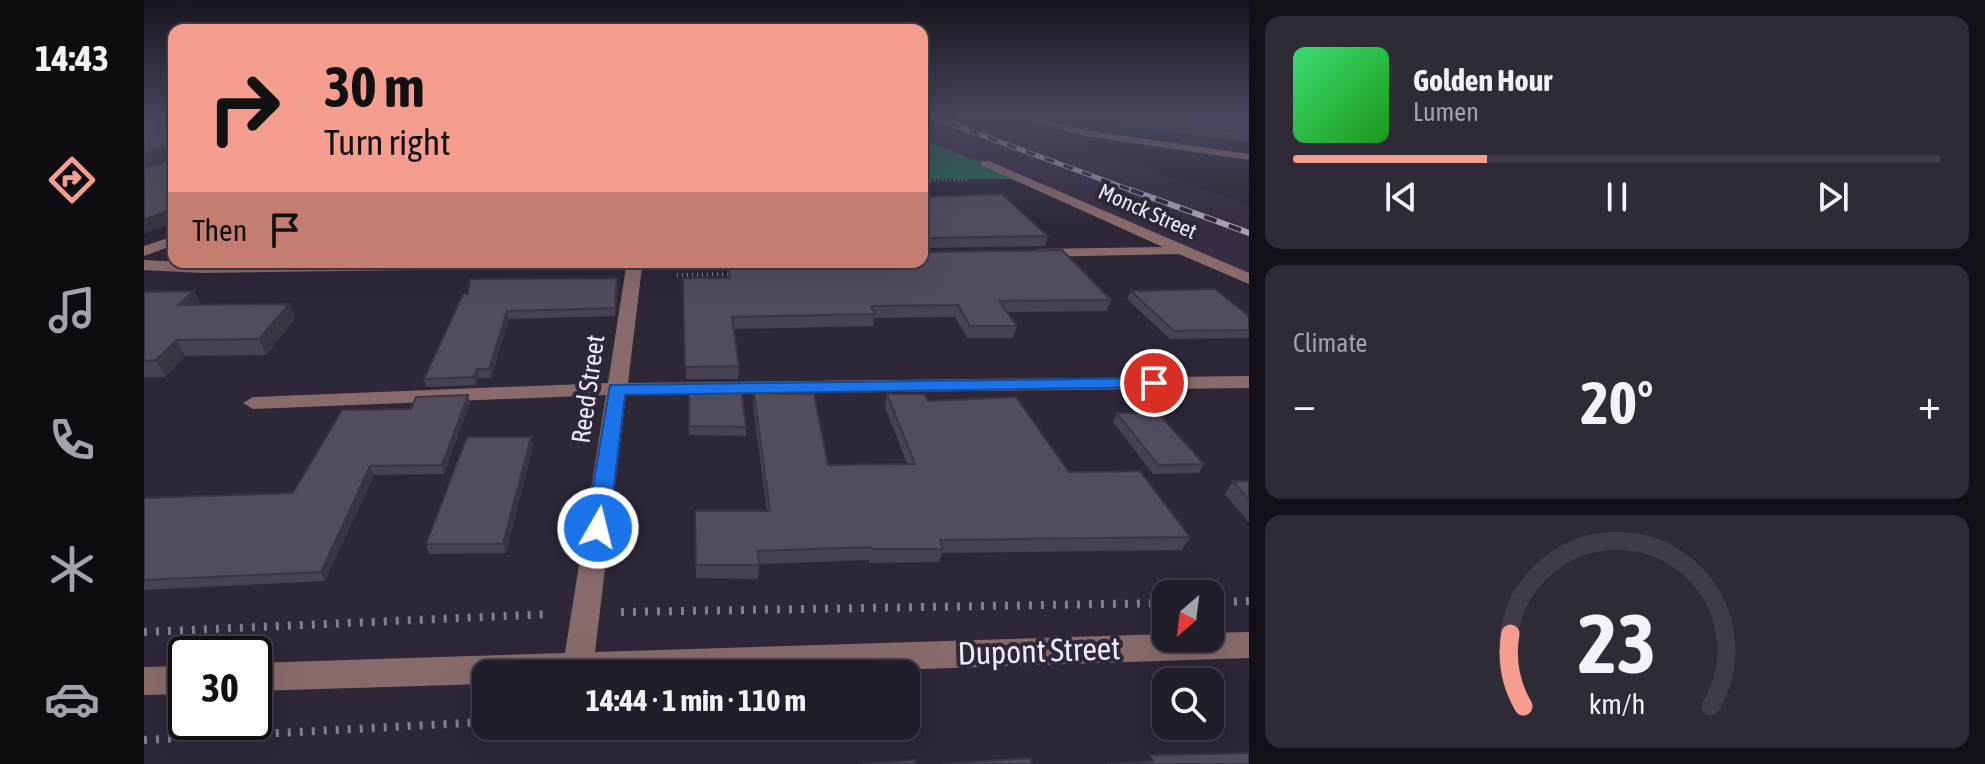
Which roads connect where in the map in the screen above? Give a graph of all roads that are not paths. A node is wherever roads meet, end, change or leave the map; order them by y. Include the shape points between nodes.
1 (1219, 153) edge
2 (1249, 157) edge
3 (985, 163) dead end
4 (168, 242) edge
5 (1182, 250) junction
6 (144, 251) edge
7 (1014, 254) edge
8 (144, 265) edge
9 (168, 266) edge
10 (634, 268) edge
11 (1249, 279) edge
12 (1249, 382) edge
13 (616, 389) junction
14 (253, 403) dead end
15 (1249, 645) edge
16 (579, 660) edge
17 (770, 660) edge
18 (472, 670) edge
19 (272, 676) edge
20 (168, 680) edge
21 (144, 681) edge

1 - 2 street
3 - 5 street, Monck Street
4 - 6 street
5 - 7 street
5 - 11 street, Monck Street
8 - 9 street
10 - 13 street, Reed Street
12 - 13 street
13 - 14 street
13 - 16 street, Reed Street
15 - 17 street, Dupont Street
18 - 19 street, Dupont Street
20 - 21 street

